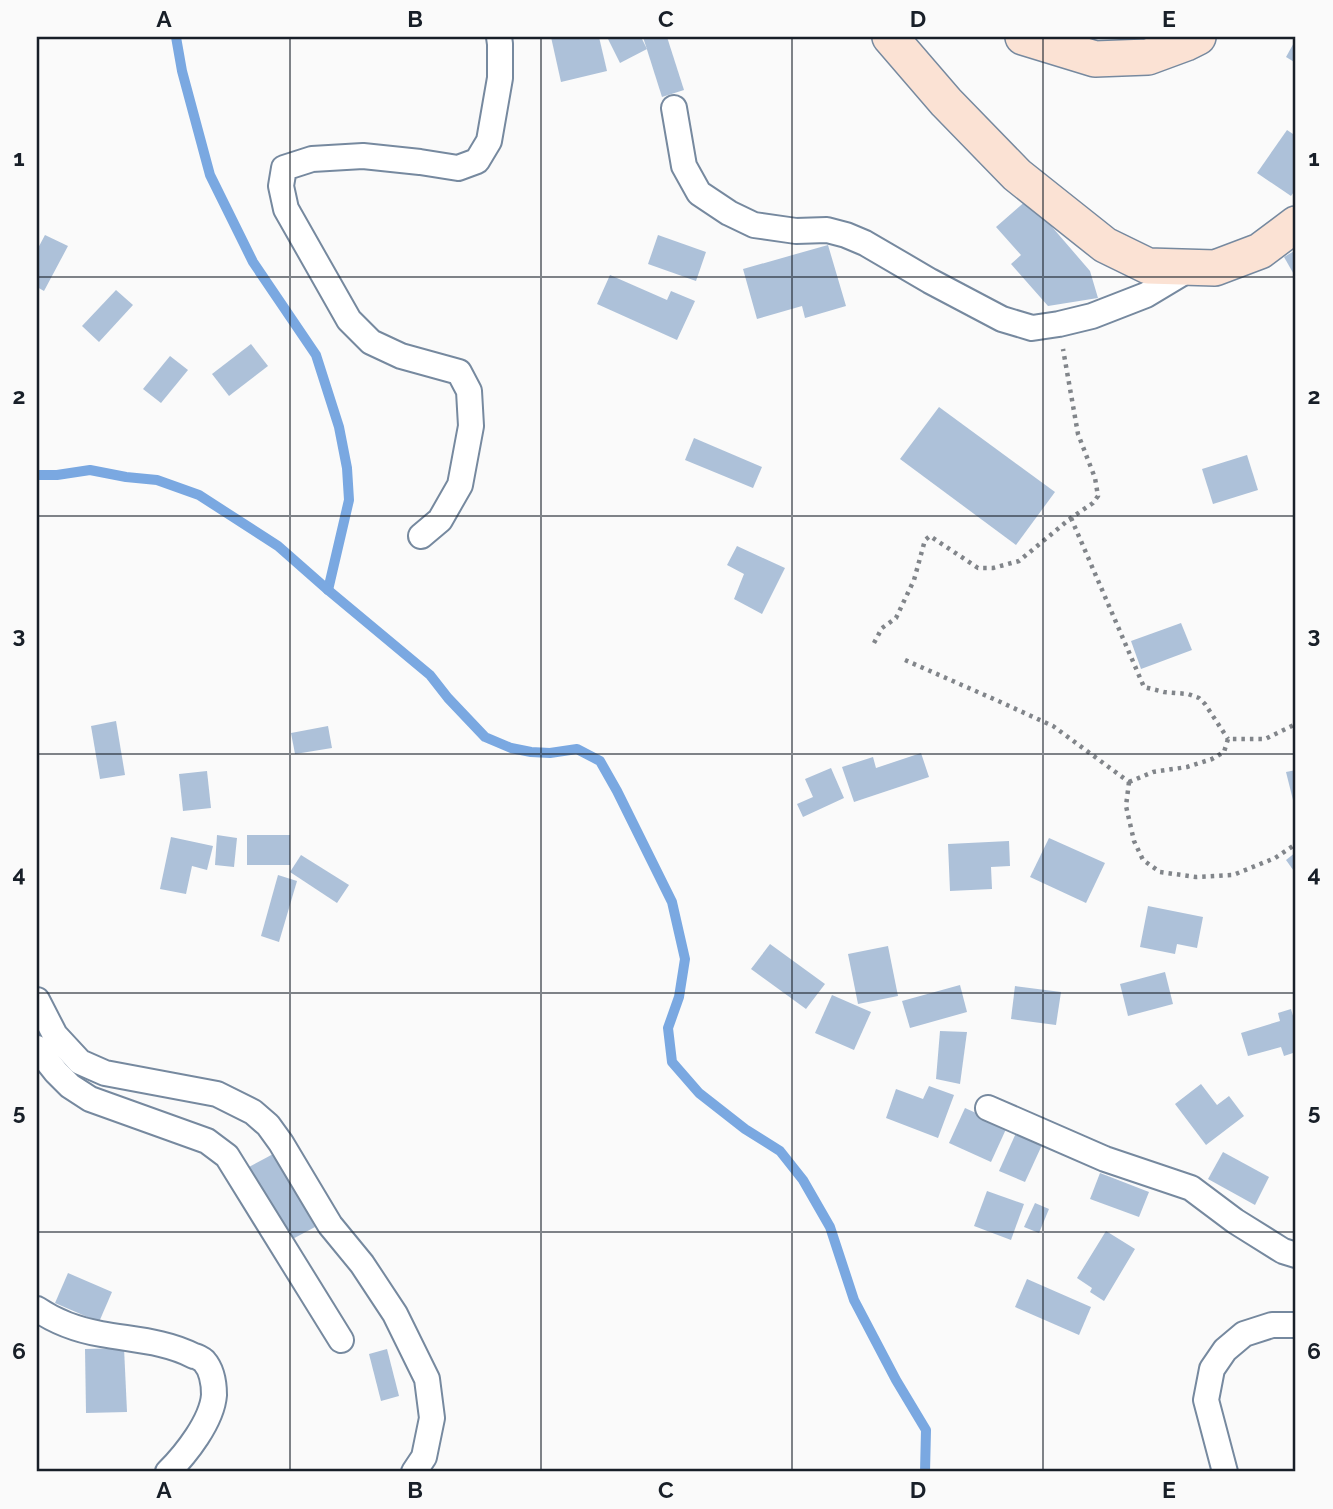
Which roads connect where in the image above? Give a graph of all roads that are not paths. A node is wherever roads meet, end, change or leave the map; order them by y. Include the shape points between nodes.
1 (499, 37) edge
2 (890, 37) edge
3 (1023, 37) edge
4 (1198, 37) edge
5 (674, 108) dead end
6 (1296, 224) edge
7 (1191, 267) junction
8 (421, 536) dead end
9 (37, 1000) edge
10 (37, 1048) edge
11 (988, 1108) dead end
12 (1296, 1255) edge
13 (37, 1309) edge
14 (1296, 1325) edge
15 (341, 1340) dead end
16 (168, 1472) edge
17 (414, 1472) edge
18 (1225, 1472) edge

1 - 8 street via 500,78 489,141 477,161 458,168 363,156 312,159 284,168 281,186 286,209 349,320 381,347 459,372 468,391 471,426 460,485 440,520
2 - 7 main road via 1017,175 1105,245 1148,266
3 - 4 main road via 1095,59 1148,57
5 - 7 street via 684,166 699,193 729,213 774,229 846,234 1002,319 1032,328 1092,316 1146,295
6 - 7 main road via 1260,251 1215,268
9 - 17 street via 55,1035 80,1062 105,1073 217,1094 268,1125 330,1225 395,1314 427,1379 432,1418 424,1457
10 - 15 street via 63,1079 90,1099 207,1141 227,1156
11 - 12 street via 1105,1159 1191,1188 1235,1221
13 - 16 street via 72,1327 141,1339 203,1360 215,1382 213,1404 186,1455
14 - 18 street via 1272,1325 1244,1334 1212,1369 1206,1400

